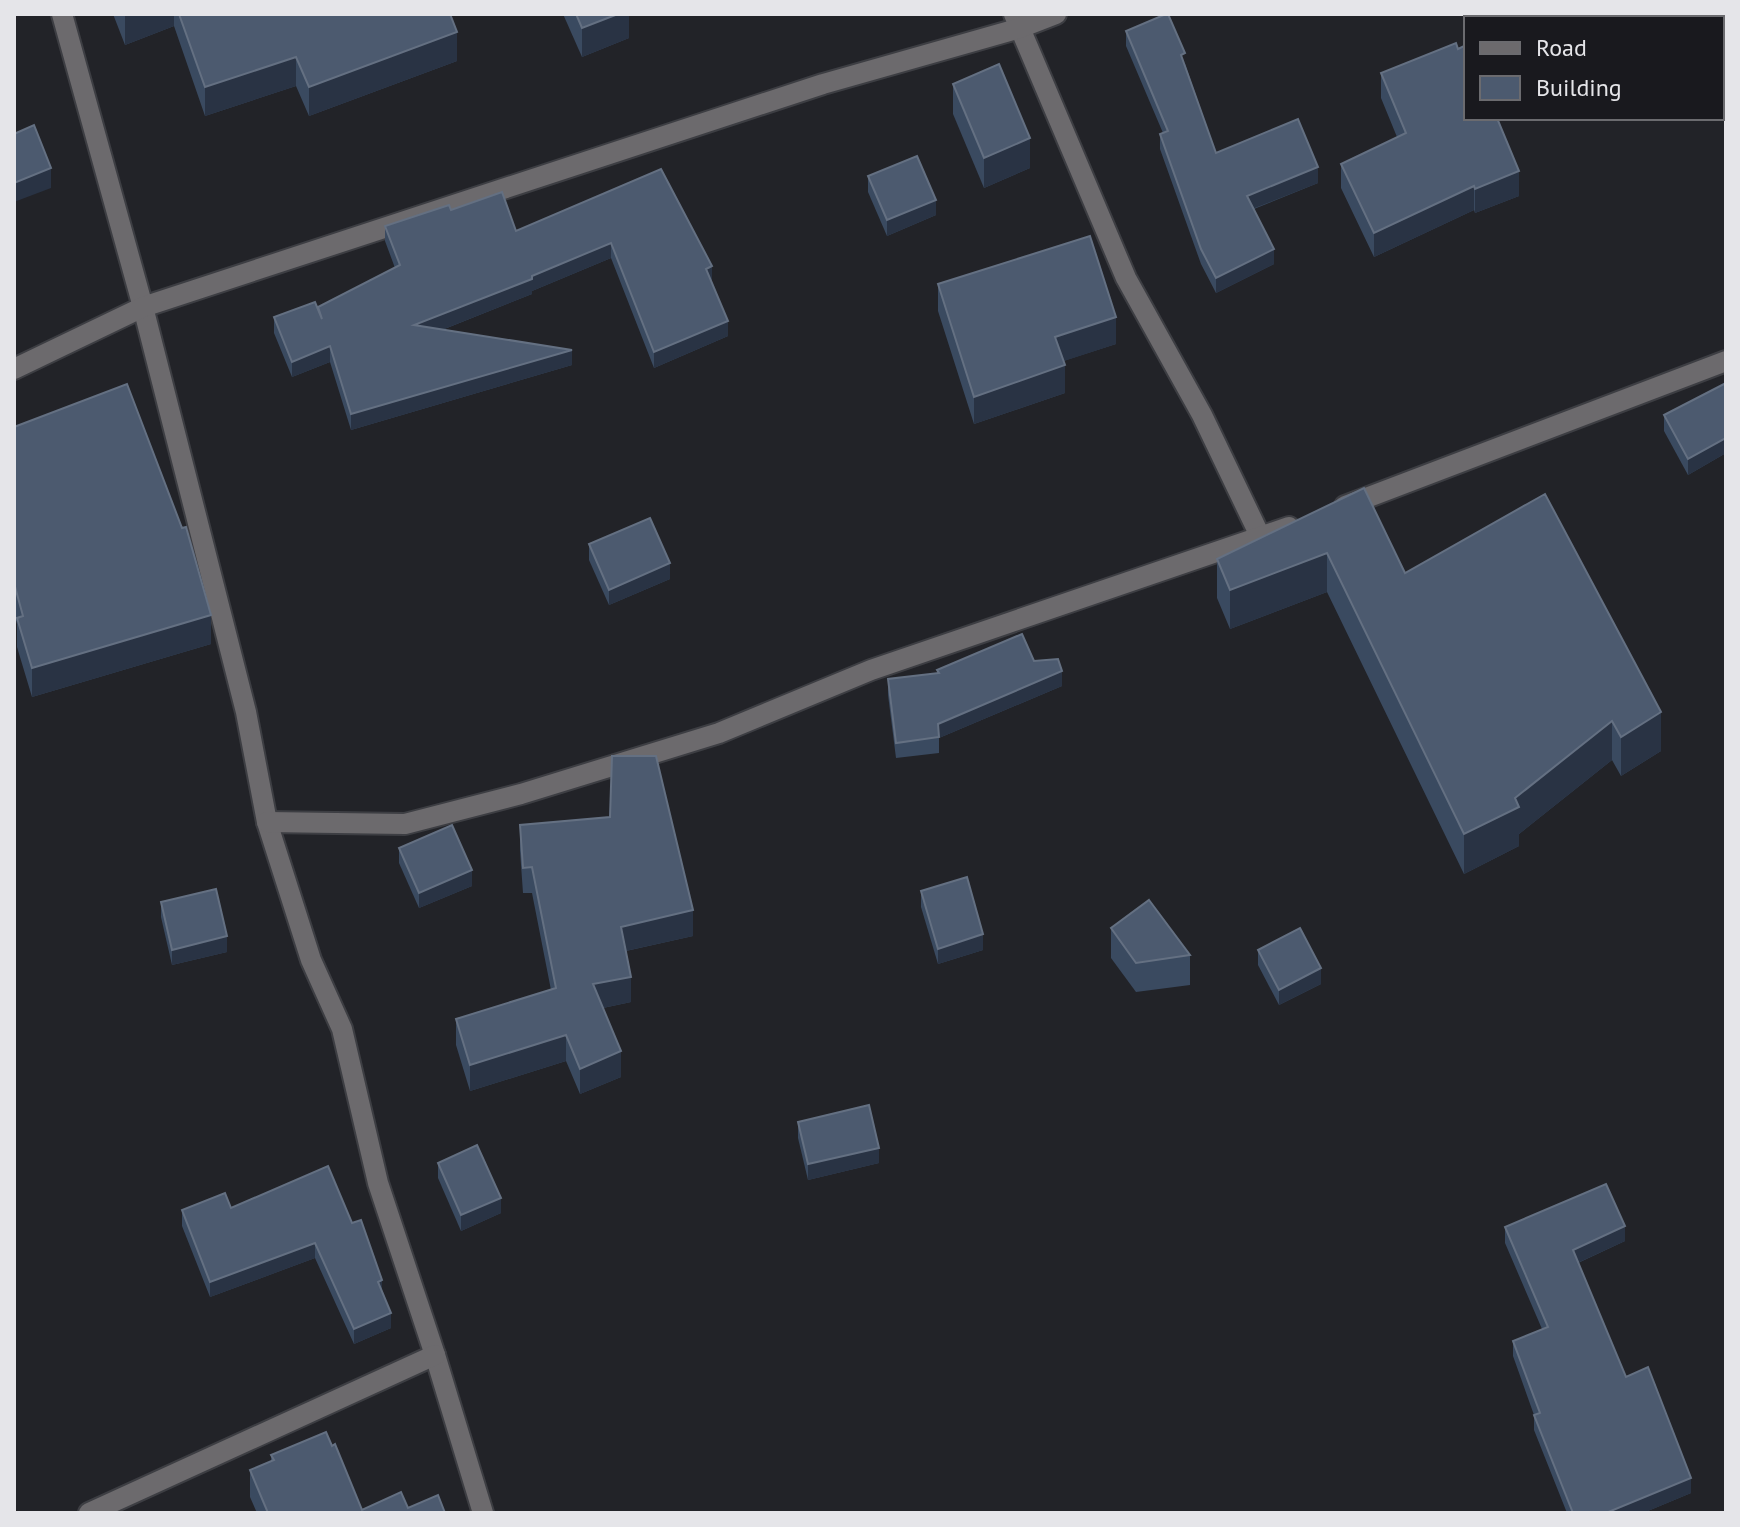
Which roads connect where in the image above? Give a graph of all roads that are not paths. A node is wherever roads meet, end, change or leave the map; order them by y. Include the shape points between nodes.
1 (62, 14) edge
2 (1056, 14) edge
3 (1017, 21) edge
4 (143, 307) junction
5 (1726, 361) edge
6 (14, 369) edge
7 (1333, 510) edge
8 (1304, 521) edge
9 (1261, 538) junction
10 (267, 822) junction
11 (435, 1355) junction
12 (89, 1513) edge
13 (483, 1513) edge

1 - 4 street
2 - 3 street
3 - 4 street
3 - 9 street via 1126,278 1202,415
4 - 6 street
4 - 10 street via 246,712
5 - 7 street
8 - 9 street
9 - 10 street via 871,670 719,733 521,794 405,824
10 - 11 street via 311,960 342,1029 378,1183
11 - 12 street
11 - 13 street

